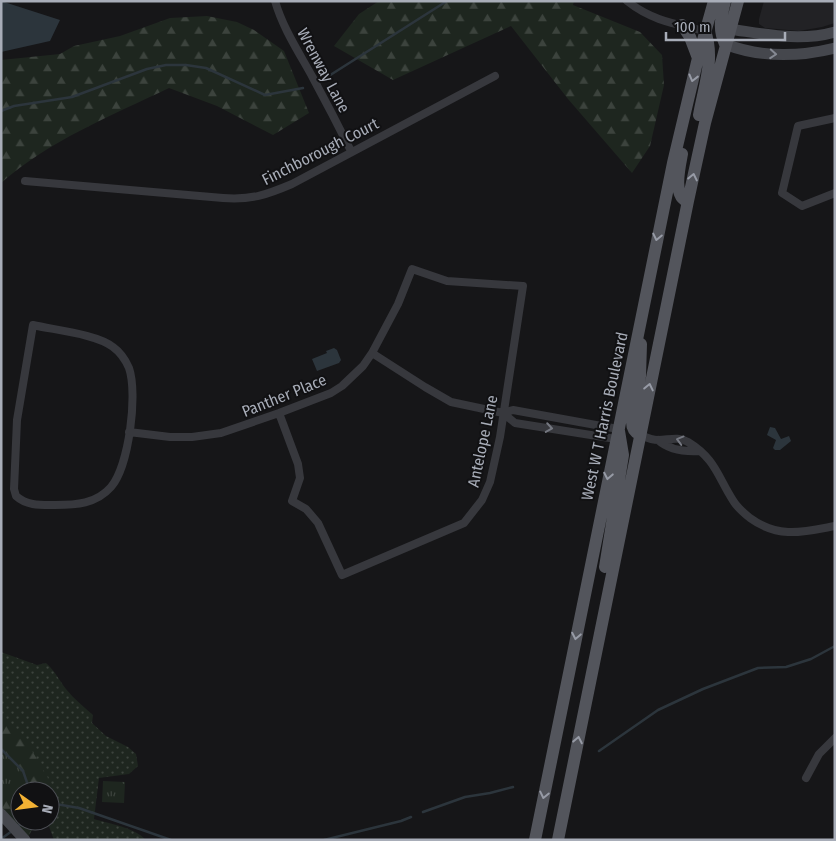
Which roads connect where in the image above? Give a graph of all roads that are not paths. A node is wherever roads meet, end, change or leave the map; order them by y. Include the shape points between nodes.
1 (275, 1) edge
2 (627, 1) edge
3 (714, 1) edge
4 (725, 1) edge
5 (738, 1) edge
6 (682, 25) junction
7 (729, 29) junction
8 (705, 31) junction
9 (835, 32) edge
10 (725, 44) junction
11 (835, 48) edge
12 (698, 58) junction
13 (495, 76) dead end
14 (688, 97) junction
15 (835, 118) edge
16 (700, 146) junction
17 (351, 151) junction
18 (24, 181) dead end
19 (835, 193) edge
20 (688, 201) junction
21 (412, 269) joint
22 (640, 319) junction
23 (372, 353) junction
24 (279, 413) junction
25 (504, 413) junction
26 (129, 432) junction
27 (617, 434) junction
28 (640, 435) junction
29 (835, 526) edge
30 (598, 644) junction
31 (835, 738) edge
32 (806, 778) dead end
33 (1, 814) edge
34 (25, 840) edge
35 (535, 840) edge
36 (558, 840) edge

1 - 17 street, Wrenway Lane via 302,60
2 - 6 street via 662,22
3 - 8 main road, West W T Harris Boulevard
4 - 10 main road via 719,24
5 - 7 main road
6 - 8 street
6 - 12 main road
7 - 9 street via 783,37 821,36
7 - 10 main road
8 - 12 main road, West W T Harris Boulevard
8 - 16 main road via 710,49 696,135
10 -> 11 street via 774,55 814,53
10 - 16 main road
12 -> 14 main road, West W T Harris Boulevard
13 - 17 street, Finchborough Court
14 - 20 main road via 678,184 679,195
14 -> 22 main road, West W T Harris Boulevard
15 - 19 street via 798,126 782,193 802,206
20 -> 16 main road
17 - 18 street, Finchborough Court via 292,184 254,198
28 -> 20 main road
21 - 23 street, Panther Place
21 - 25 street, Antelope Lane via 447,281 524,286
22 - 27 main road, West W T Harris Boulevard
22 - 28 main road via 642,351 632,422
23 - 24 street, Panther Place via 342,386
23 - 25 street via 445,400
24 - 25 street, Antelope Lane via 298,464 300,478 292,501 306,509 318,523 342,575 464,523 482,500 490,482
24 - 26 street, Panther Place via 206,436 170,437
25 - 27 street via 513,410
25 -> 27 street via 515,422
26 - 26 street via 118,476 111,487 92,501 27,504 16,496 17,420 32,325 90,337 109,344 119,352 132,378
27 - 30 main road via 623,455 600,598
27 -> 35 main road, West W T Harris Boulevard
28 - 29 street via 658,440 684,441 700,451 719,472 735,504 758,524 772,530 799,534
28 - 30 main road
36 -> 30 main road
31 - 32 street via 819,754
33 - 34 street

